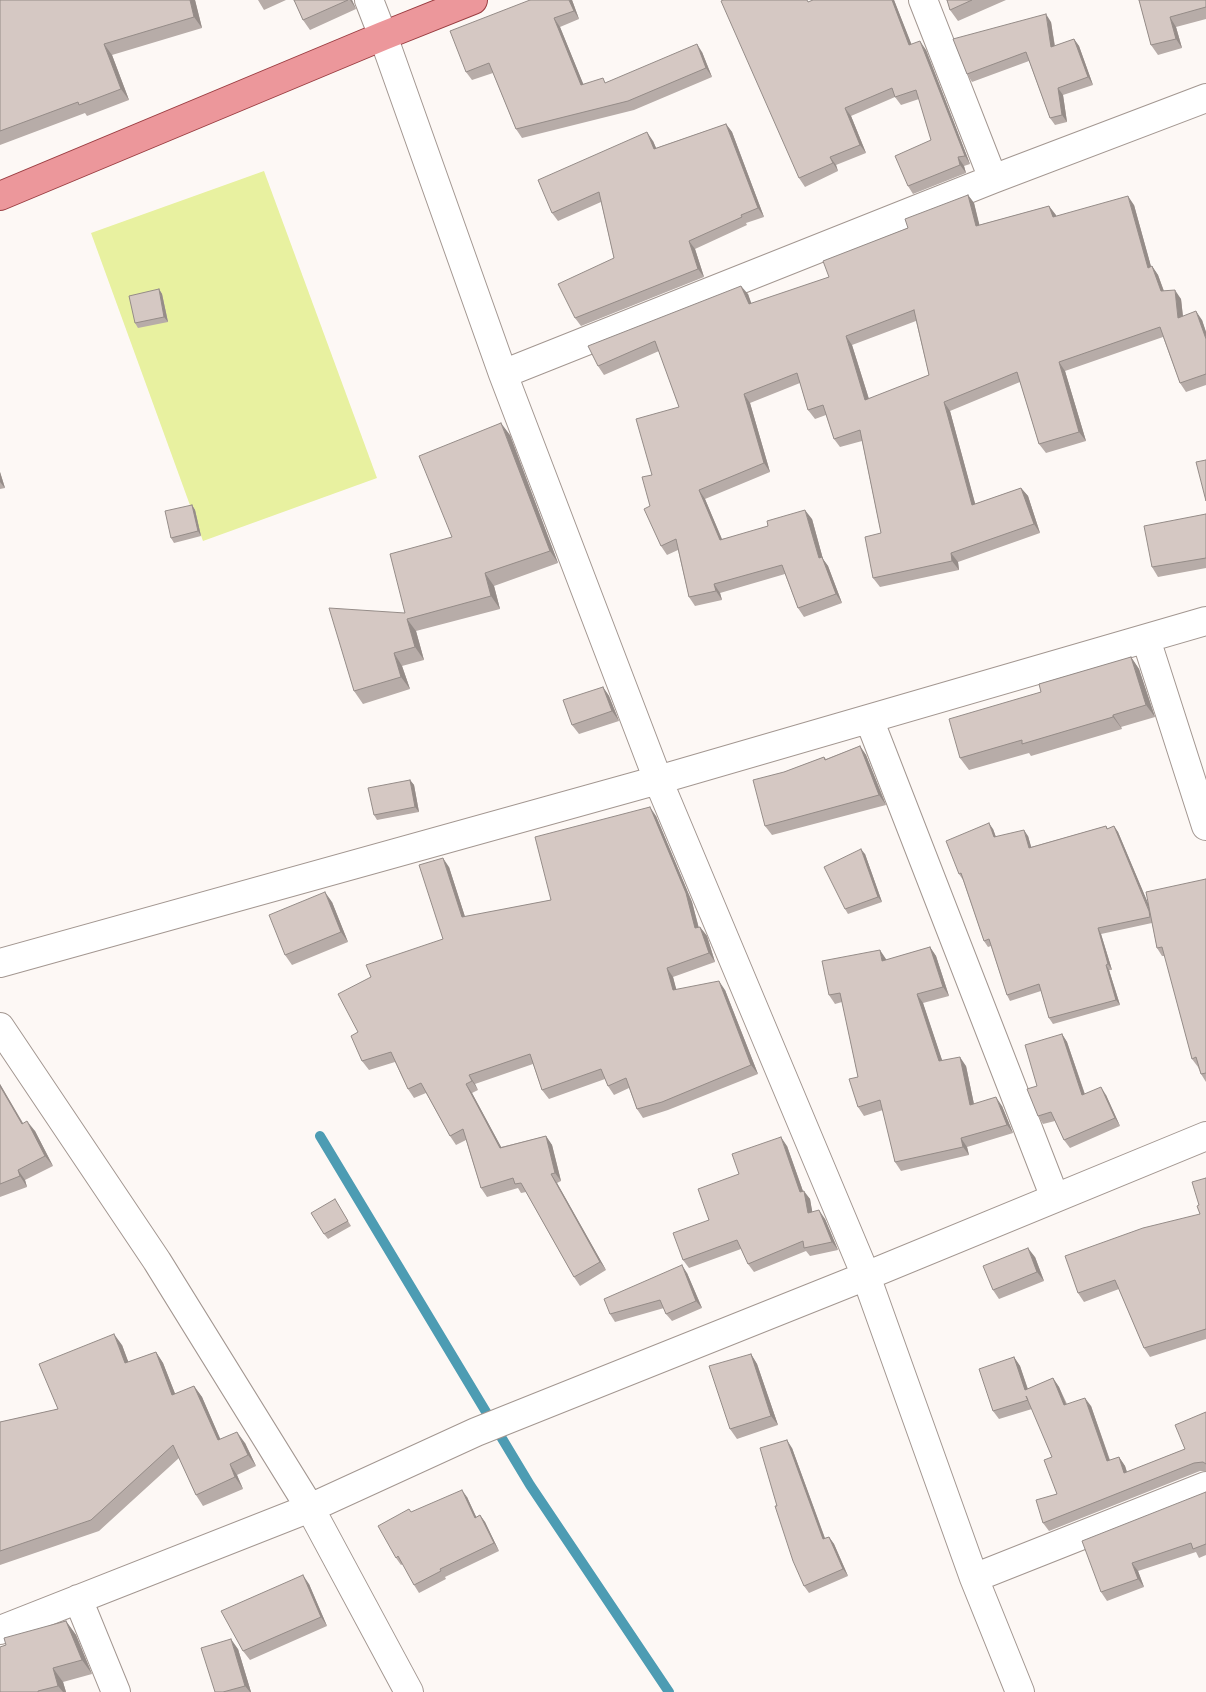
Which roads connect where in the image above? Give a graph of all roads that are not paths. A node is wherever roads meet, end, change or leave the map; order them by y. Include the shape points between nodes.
1 (368, 0) edge
2 (473, 0) edge
3 (923, 0) edge
4 (383, 36) junction
5 (1206, 98) edge
6 (993, 179) junction
7 (0, 196) edge
8 (503, 374) junction
9 (1206, 621) edge
10 (1146, 639) junction
11 (870, 719) junction
12 (658, 780) junction
13 (1206, 826) edge
14 (0, 963) edge
15 (0, 1027) edge
16 (1206, 1136) edge
17 (1055, 1198) junction
18 (866, 1276) junction
19 (1206, 1486) edge
20 (310, 1508) junction
21 (974, 1578) junction
22 (78, 1599) junction
23 (0, 1630) edge
24 (116, 1692) edge
25 (409, 1692) edge
26 (1020, 1692) edge

1 - 4 street
2 - 4 main road
3 - 6 street
4 - 7 main road
4 - 8 street
5 - 6 street
6 - 8 street
8 - 12 street
9 - 10 street
10 - 11 street
10 - 13 street
11 - 12 street
11 - 17 street
12 - 14 street
12 - 18 street
15 - 20 street via 157,1261
16 - 17 street
17 - 18 street
18 - 20 street via 476,1432
18 - 21 street
19 - 21 street
20 - 22 street
20 - 25 street
21 - 26 street
22 - 23 street
22 - 24 street

